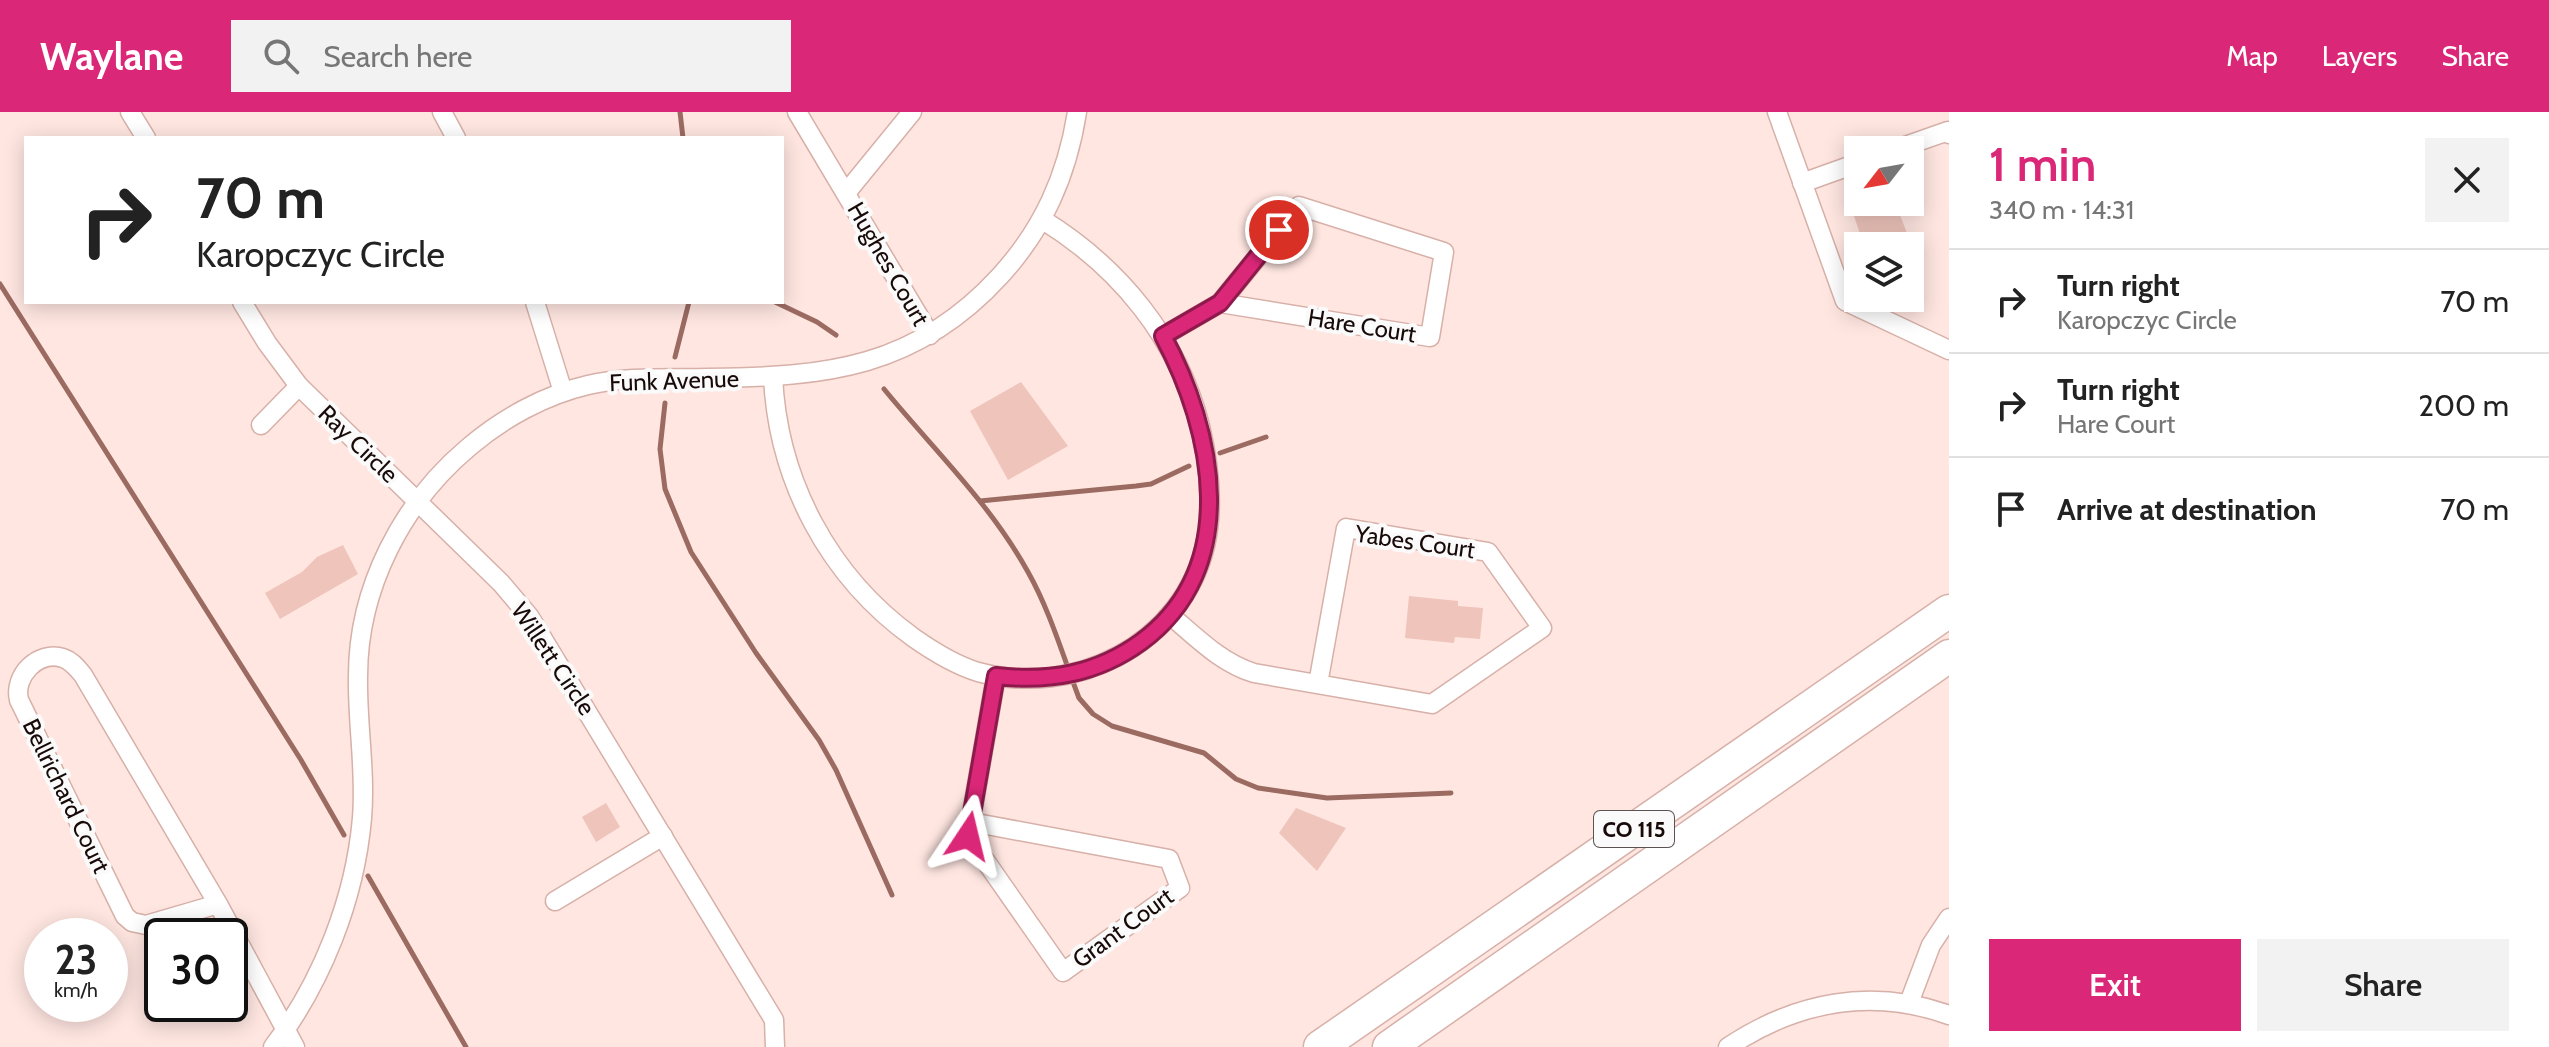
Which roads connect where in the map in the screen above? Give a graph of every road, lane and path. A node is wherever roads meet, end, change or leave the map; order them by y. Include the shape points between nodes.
1 (130, 112) edge
2 (442, 112) edge
3 (797, 112) edge
4 (912, 112) edge
5 (1077, 112) edge
6 (1777, 112) edge
7 (1949, 134) edge
8 (145, 136) edge
9 (455, 136) edge
10 (1924, 139) edge
11 (1844, 168) edge
12 (1802, 183) junction
13 (846, 193) junction
14 (1043, 220) junction
15 (1220, 303) junction
16 (243, 304) edge
17 (536, 304) edge
18 (930, 335) junction
19 (1163, 336) junction
20 (1949, 350) edge
21 (773, 377) junction
22 (299, 386) junction
23 (563, 392) junction
24 (261, 425) dead end
25 (417, 501) junction
26 (1949, 611) edge
27 (1170, 615) junction
28 (1949, 656) edge
29 (996, 676) junction
30 (1318, 684) junction
31 (971, 822) junction
32 (663, 836) junction
33 (555, 901) dead end
34 (218, 904) junction
35 (1949, 918) edge
36 (1909, 1003) junction
37 (1949, 1015) edge
38 (285, 1030) junction
39 (273, 1047) edge
40 (295, 1047) edge
41 (775, 1047) edge
42 (1320, 1047) edge
43 (1389, 1047) edge
44 (1728, 1047) edge

1 - 8 street
2 - 9 street
3 - 13 street, Hughes Court
4 - 13 street, Hughes Court
5 - 14 street, Funk Avenue via 1064,168
6 - 12 street
7 - 10 street
11 - 12 street
12 - 20 street via 1845,301
13 - 18 street, Hughes Court
14 - 18 street, Funk Avenue via 988,289
14 - 19 street via 1106,267
15 - 15 street, Hare Court via 1430,337 1444,252 1299,206
15 - 19 street, Hare Court
16 - 22 street, Ray Circle
17 - 23 street
18 - 21 street, Funk Avenue via 849,368
19 - 27 street via 1196,412 1209,496 1202,556
21 - 23 street, Funk Avenue via 627,379
21 - 29 street via 781,437 796,489 838,565 878,610 912,637 956,664
22 - 24 street, Ray Circle
22 - 25 street, Ray Circle
23 - 25 street, Funk Avenue via 492,429
25 - 32 street, Willett Circle via 529,616
25 - 38 street, Funk Avenue via 388,549 362,630 358,673 364,790 354,874 327,952
26 - 42 highway, CO 115
27 - 29 street via 1135,646 1096,667 1057,677
27 - 30 street, Yabes Court via 1240,669
28 - 43 highway, CO 115
29 - 31 street, Grant Court
30 - 30 street, Yabes Court via 1432,704 1542,628 1488,552 1346,528
31 - 31 street, Grant Court via 968,836 1063,972 1180,888 1169,859
32 - 33 street
32 - 41 street, Willett Circle via 774,1020
34 - 34 street, Bellrichard Court via 146,925 125,916 19,700 19,682 30,667 56,657 78,669
34 - 38 street, Bellrichard Court
35 - 36 street via 1931,945
36 - 37 street
36 - 44 street via 1849,1001 1811,1007 1758,1028
38 - 39 street, Funk Avenue
38 - 40 street

